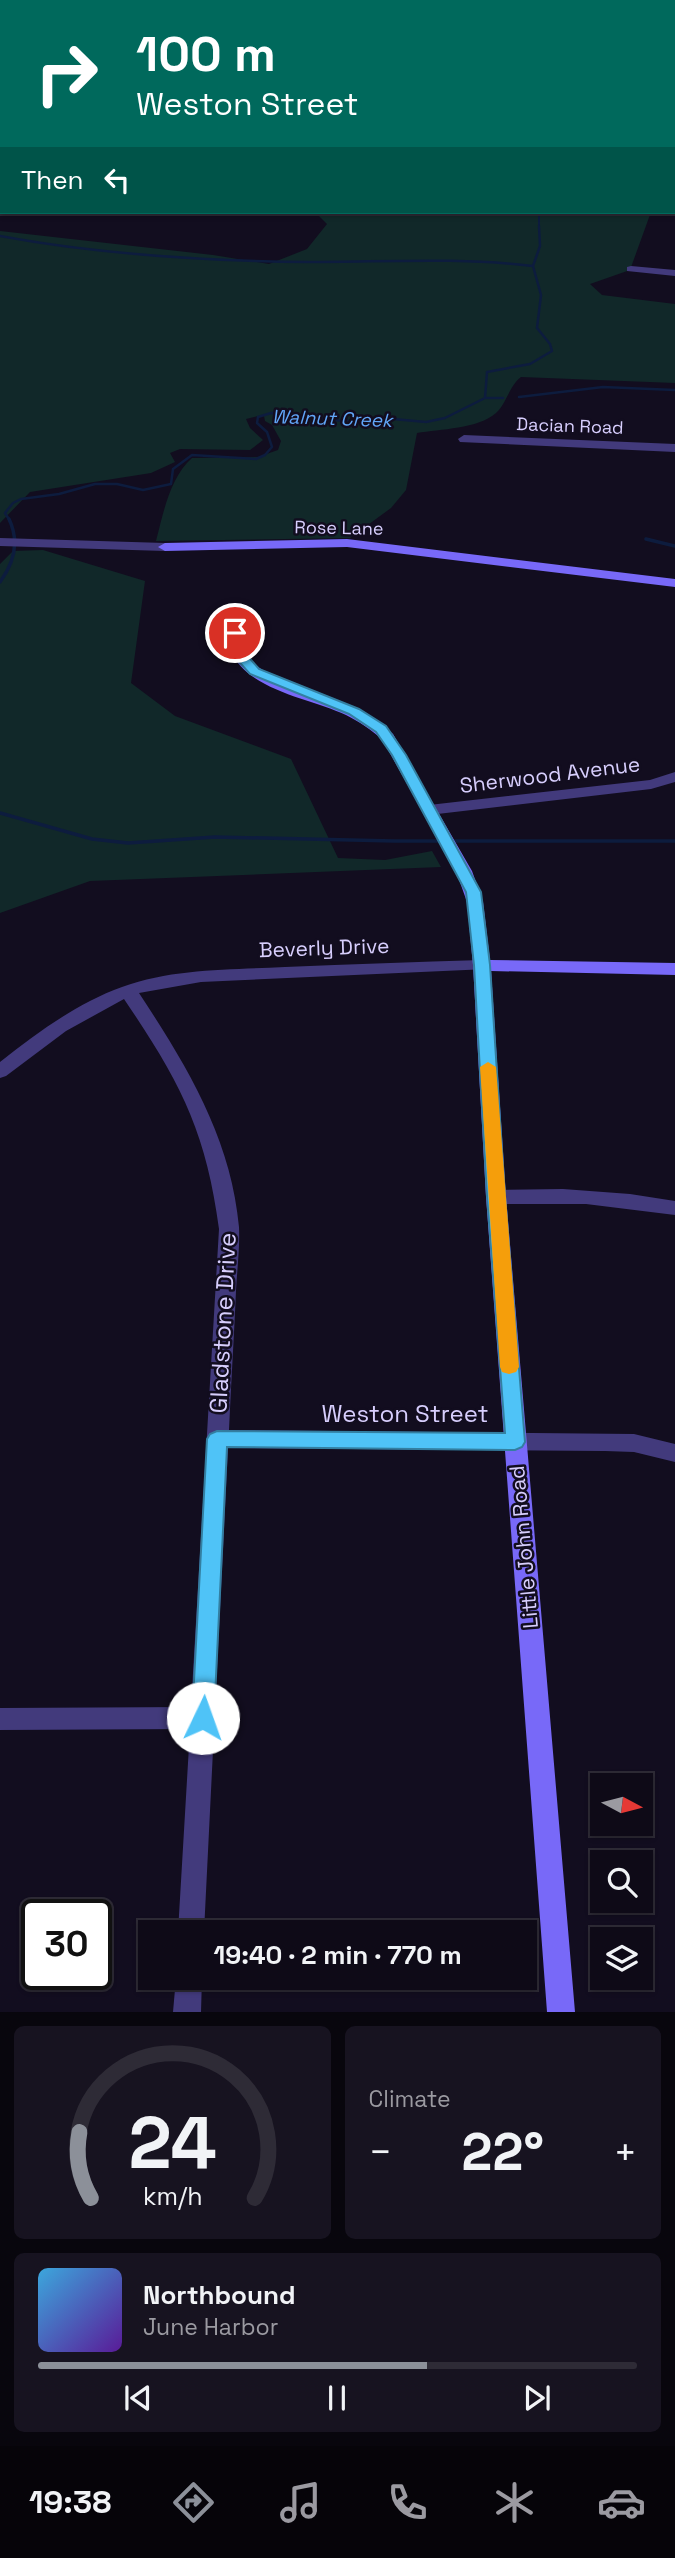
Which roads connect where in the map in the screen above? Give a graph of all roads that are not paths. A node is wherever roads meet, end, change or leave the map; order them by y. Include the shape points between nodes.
1 (631, 268) dead end
2 (675, 273) edge
3 (464, 439) dead end
4 (675, 449) edge
5 (0, 542) edge
6 (675, 583) edge
7 (235, 607) dead end
8 (675, 777) edge
9 (429, 810) junction
10 (482, 965) junction
11 (675, 969) edge
12 (128, 991) junction
13 (0, 1072) edge
14 (496, 1196) junction
15 (675, 1208) edge
16 (217, 1439) junction
17 (515, 1442) junction
18 (675, 1453) edge
19 (0, 1718) edge
20 (203, 1718) junction
21 (192, 1920) edge
22 (188, 1990) edge
23 (187, 2012) edge
24 (561, 2012) edge

1 - 2 street
3 - 4 street, Dacian Road
5 - 6 street, Rose Lane via 165,547 358,544
7 - 9 street, Little John Road via 237,648 246,664 267,679 374,724 399,755
8 - 9 street, Sherwood Avenue via 651,784
9 - 10 street, Little John Road via 474,892
10 - 11 street, Beverly Drive
10 - 12 street, Beverly Drive via 202,976
10 - 14 street, Little John Road
12 - 13 street, Beverly Drive via 89,1007 54,1029
12 - 16 street, Gladstone Drive via 188,1081 220,1168 229,1260
14 - 15 street via 588,1196
14 - 17 street, Little John Road
16 - 17 street, Weston Street
16 - 20 street, Gladstone Drive
17 - 18 street, Weston Street via 634,1444
17 - 24 street, Little John Road
19 - 20 street
20 - 21 street, Gladstone Drive
22 - 23 street

